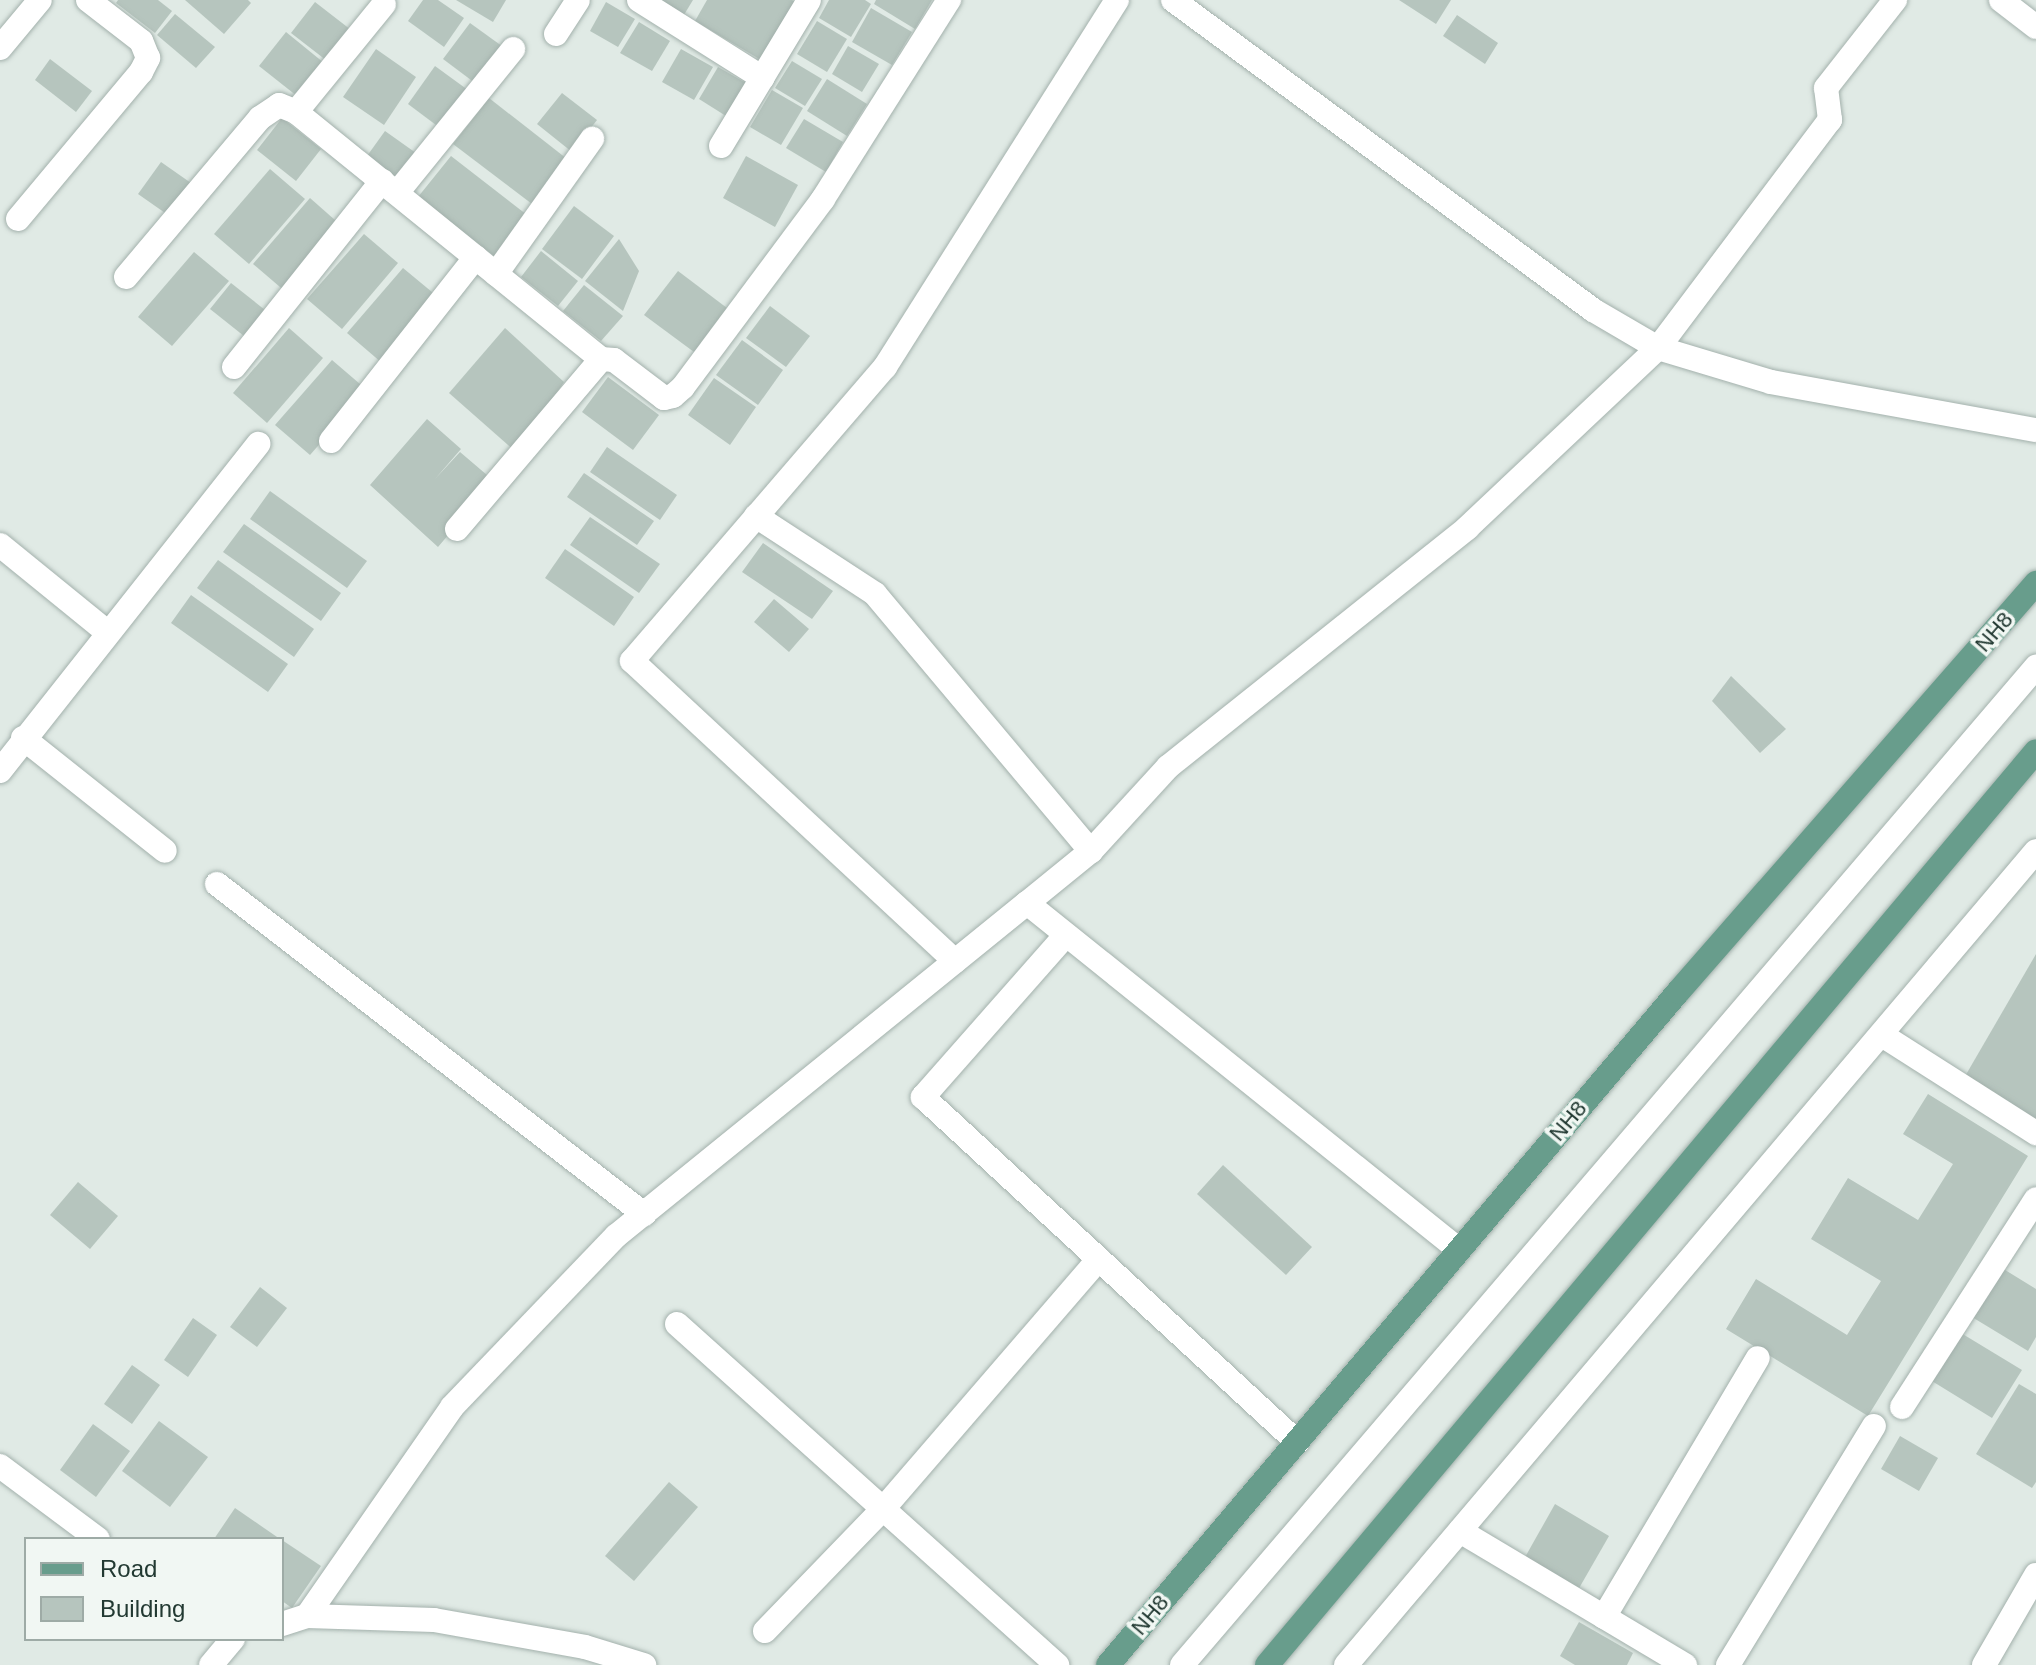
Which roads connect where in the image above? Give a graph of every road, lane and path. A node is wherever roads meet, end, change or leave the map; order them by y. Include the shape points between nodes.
1 (40, 0) edge
2 (578, 0) edge
3 (639, 0) edge
4 (809, 0) edge
5 (949, 0) edge
6 (1117, 0) edge
7 (1173, 0) edge
8 (1895, 0) edge
9 (2001, 0) edge
10 (93, 1) edge
11 (384, 4) dead end
12 (2036, 27) edge
13 (556, 34) dead end
14 (0, 48) edge
15 (513, 49) dead end
16 (763, 78) junction
17 (296, 112) junction
18 (592, 139) dead end
19 (721, 146) dead end
20 (390, 187) junction
21 (18, 219) dead end
22 (476, 257) junction
23 (496, 274) junction
24 (126, 277) dead end
25 (1658, 348) junction
26 (601, 359) junction
27 (234, 367) dead end
28 (2036, 430) edge
29 (331, 441) dead end
30 (258, 444) dead end
31 (756, 516) junction
32 (457, 529) dead end
33 (0, 545) edge
34 (2036, 583) edge
35 (107, 632) junction
36 (2036, 667) edge
37 (23, 738) junction
38 (2036, 751) edge
39 (0, 771) edge
40 (165, 851) dead end
41 (1091, 851) junction
42 (2036, 851) edge
43 (217, 884) dead end
44 (1027, 903) junction
45 (1065, 936) junction
46 (955, 961) junction
47 (1882, 1035) junction
48 (2036, 1133) edge
49 (2036, 1199) edge
50 (644, 1214) junction
51 (1459, 1250) junction
52 (1099, 1259) junction
53 (677, 1324) dead end
54 (1758, 1358) dead end
55 (1902, 1407) dead end
56 (1874, 1426) dead end
57 (1297, 1442) junction
58 (0, 1466) edge
59 (883, 1509) junction
60 (1460, 1531) junction
61 (95, 1537) edge
62 (2036, 1575) edge
63 (307, 1616) junction
64 (1604, 1617) junction
65 (284, 1623) edge
66 (765, 1631) dead end
67 (231, 1641) edge
68 (211, 1665) edge
69 (644, 1665) edge
70 (1057, 1665) edge
71 (1108, 1665) edge
72 (1182, 1665) edge
73 (1267, 1665) edge
74 (1346, 1665) edge
75 (1685, 1665) edge
76 (1728, 1665) edge
77 (1984, 1665) edge

1 - 14 street
2 - 13 street
3 - 16 street
4 - 16 street
5 - 26 street via 823,199 683,387 664,398 614,360
6 - 31 street via 885,367
7 - 25 street via 1593,310
8 - 25 street via 1826,88 1830,120
9 - 12 street
10 - 21 street via 141,41 148,58
11 - 17 street
15 - 20 street
16 - 19 street
17 - 20 street
17 - 24 street via 279,105 267,110
18 - 23 street
20 - 22 street
20 - 27 street
22 - 23 street
22 - 29 street
23 - 26 street
25 - 28 street via 1771,382
25 - 41 street via 1467,528 1168,767
26 - 32 street
30 - 35 street
31 - 41 street via 875,594
31 - 46 street via 632,661
33 - 35 street
34 - 51 main road, NH8
35 - 37 street
36 - 72 street
37 - 39 street
37 - 40 street
38 - 73 main road
41 - 44 street
42 - 47 street
43 - 50 street
44 - 45 street
44 - 46 street
45 - 51 street
45 - 52 street via 923,1097
46 - 50 street
47 - 48 street
47 - 60 street
49 - 55 street
50 - 63 street via 616,1236 452,1407
51 - 57 main road, NH8
52 - 57 street
52 - 59 street
53 - 59 street
54 - 64 street
56 - 76 street
57 - 71 main road, NH8
58 - 61 street
59 - 66 street
59 - 70 street
60 - 64 street
60 - 74 street
62 - 77 street
63 - 65 street
63 - 69 street via 434,1620 585,1647
64 - 75 street
67 - 68 street

